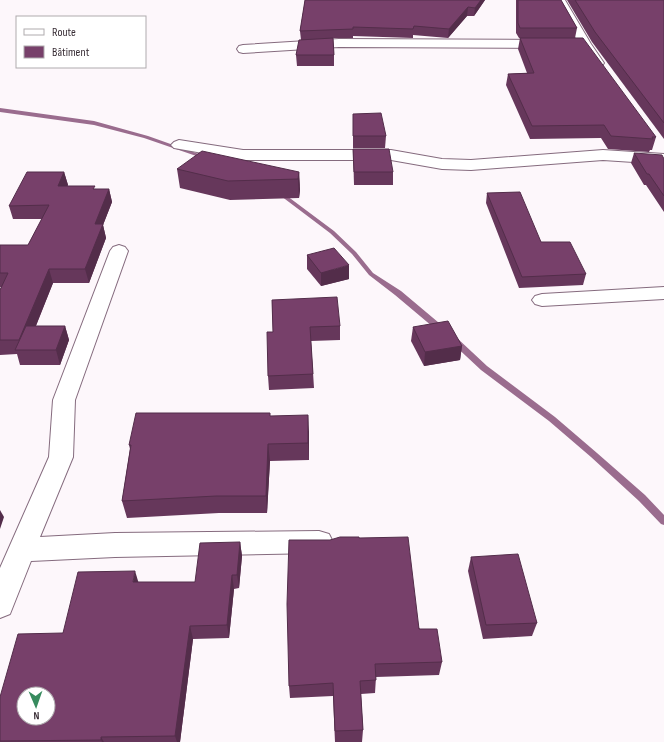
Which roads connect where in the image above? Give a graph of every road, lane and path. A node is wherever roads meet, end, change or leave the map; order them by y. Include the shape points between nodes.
1 (560, 0) edge
2 (585, 44) junction
3 (243, 48) dead end
4 (606, 73) edge
5 (179, 145) dead end
6 (662, 153) edge
7 (119, 251) dead end
8 (664, 293) edge
9 (542, 300) dead end
10 (330, 541) edge
11 (21, 550) junction
12 (0, 605) edge

1 - 2 street
2 - 3 street via 339,43
2 - 4 street
5 - 6 street via 243,155 391,156 442,164 471,165
7 - 11 street via 64,400 61,457
8 - 9 street
10 - 11 street via 114,545
11 - 12 street

